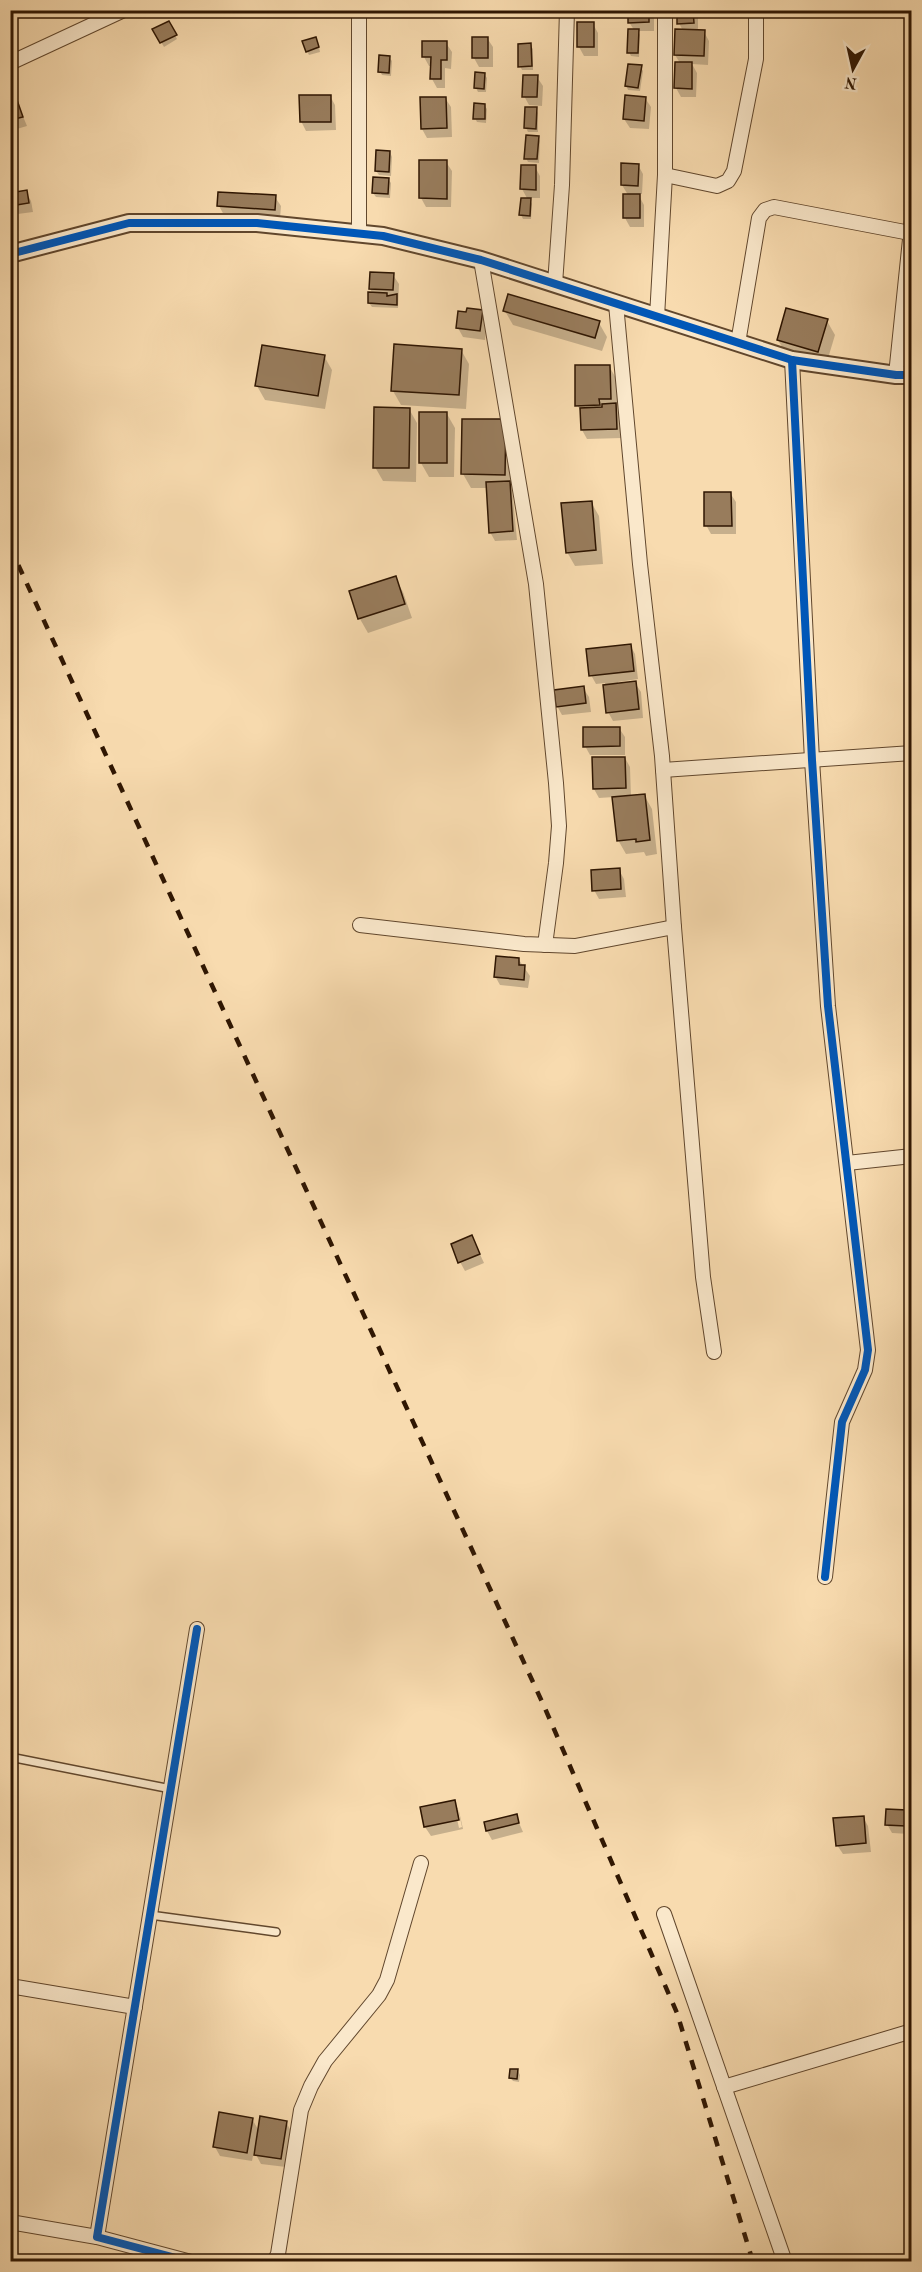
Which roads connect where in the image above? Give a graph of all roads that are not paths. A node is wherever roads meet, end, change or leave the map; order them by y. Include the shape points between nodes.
1 (124, 10) edge
2 (359, 10) edge
3 (567, 10) edge
4 (665, 10) edge
5 (756, 10) edge
6 (10, 63) edge
7 (665, 176) junction
8 (911, 227) edge
9 (359, 234) junction
10 (10, 254) edge
11 (481, 261) junction
12 (555, 284) junction
13 (616, 304) junction
14 (657, 317) junction
15 (906, 336) edge
16 (738, 343) junction
17 (792, 360) junction
18 (904, 375) edge
19 (912, 753) edge
20 (812, 760) junction
21 (663, 770) junction
22 (360, 925) dead end
23 (674, 927) junction
24 (545, 945) junction
25 (912, 1156) edge
26 (847, 1163) junction
27 (714, 1352) dead end
28 (825, 1577) dead end
29 (197, 1629) dead end
30 (10, 1757) edge
31 (171, 1789) junction
32 (422, 1863) dead end
33 (664, 1914) dead end
34 (150, 1915) junction
35 (276, 1932) dead end
36 (10, 1986) edge
37 (135, 2007) junction
38 (912, 2031) edge
39 (724, 2087) junction
40 (10, 2222) edge
41 (97, 2237) junction
42 (191, 2262) edge
43 (274, 2262) edge
44 (785, 2262) edge

1 - 6 street
2 - 9 street
3 - 12 street
4 - 7 street
5 - 7 street via 756,59 734,171 728,181 717,186
7 - 14 street
8 - 15 street
8 - 16 street via 774,207 765,210 759,218
9 - 10 street via 257,223 129,223
9 - 11 street via 383,236
11 - 12 street
11 - 24 street via 536,584 556,783 559,826
12 - 13 street
13 - 14 street
13 - 21 street
14 - 16 street
15 - 18 street
16 - 17 street
17 - 18 street
17 - 20 street
19 - 20 street
20 - 21 street
20 - 26 street via 828,1006
21 - 23 street
22 - 24 street
23 - 24 street via 575,946
23 - 27 street via 703,1277
25 - 26 street
26 - 28 street via 868,1350 865,1370 842,1422
29 - 31 street
30 - 31 lane
31 - 34 street
32 - 43 street via 387,1980 325,2061 301,2110
33 - 39 street
34 - 35 lane
34 - 37 street
36 - 37 street
37 - 41 street
38 - 39 street
39 - 44 street
40 - 41 street
41 - 42 street

